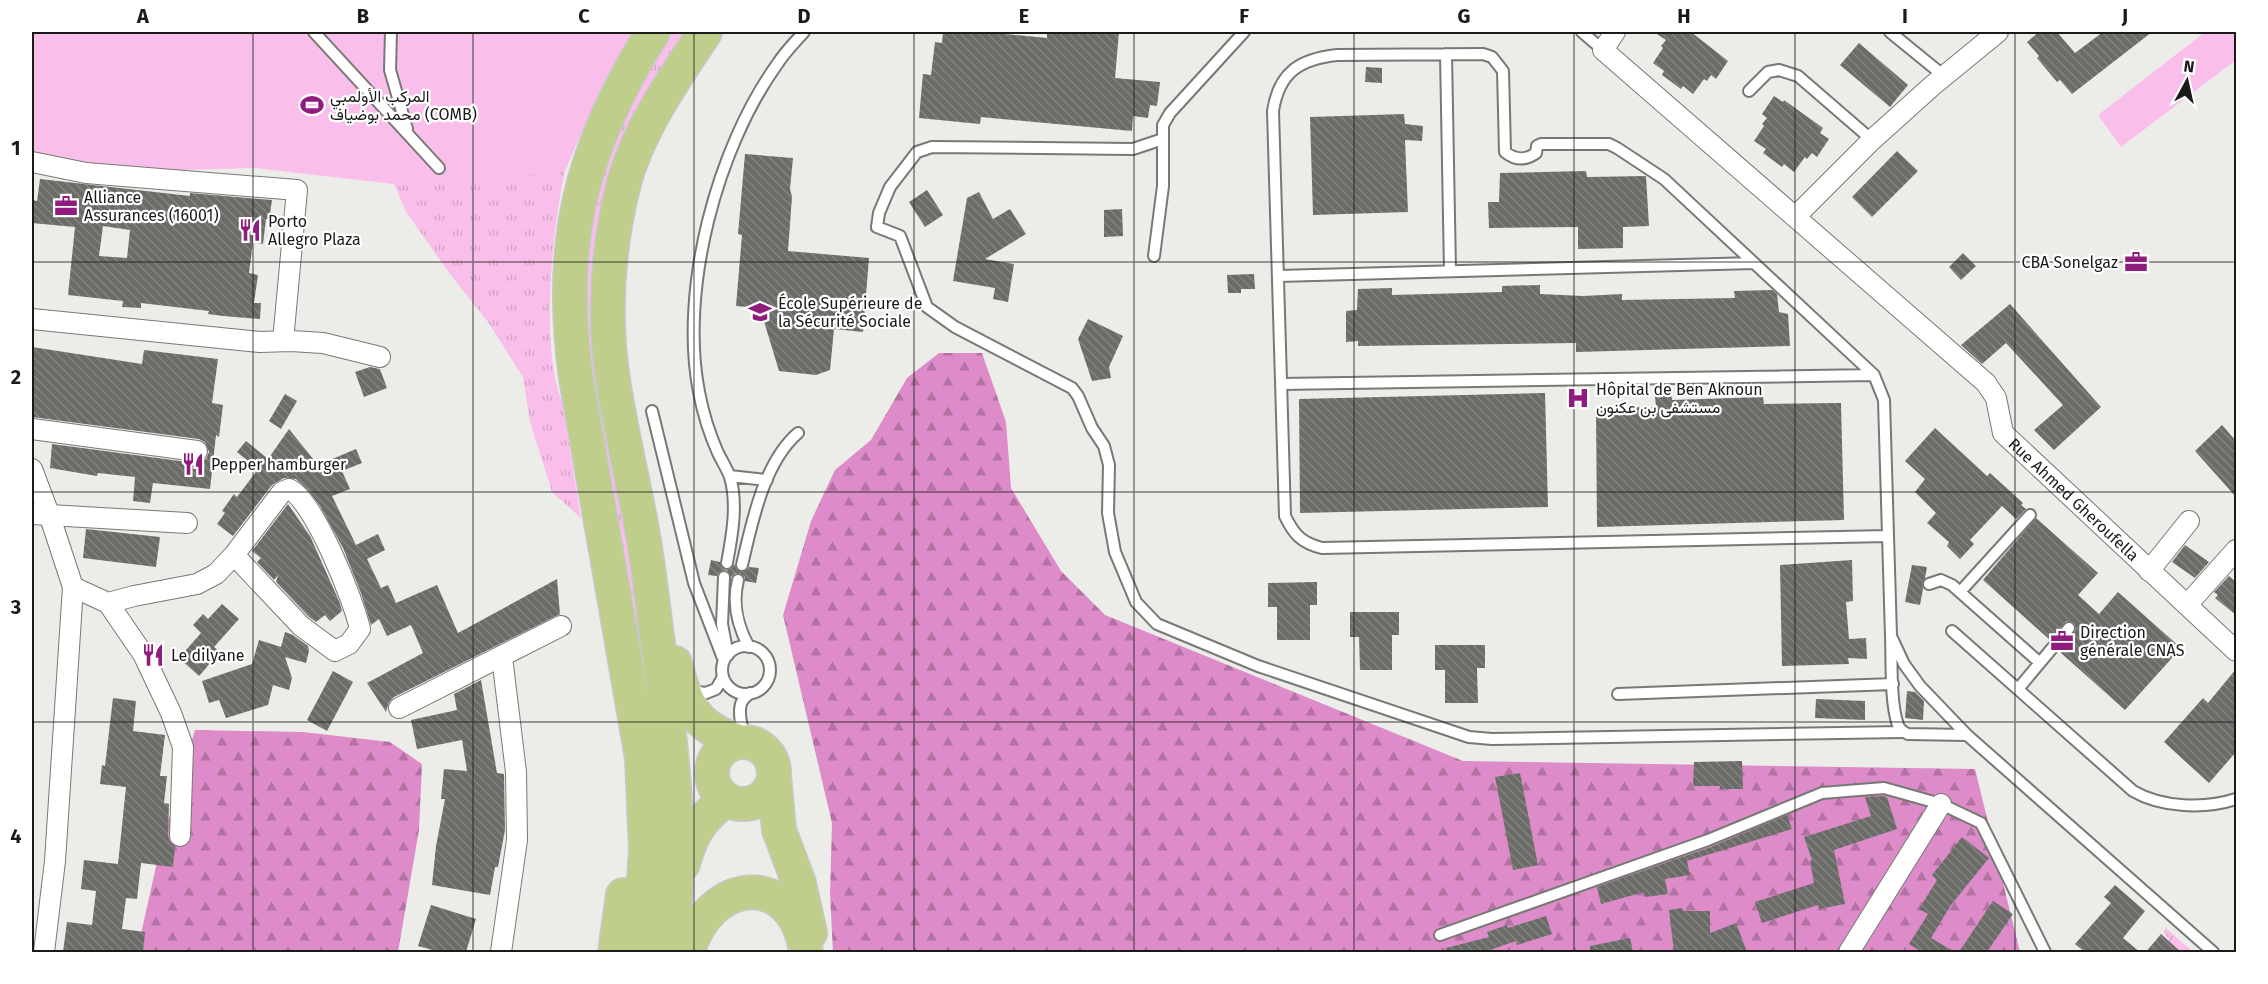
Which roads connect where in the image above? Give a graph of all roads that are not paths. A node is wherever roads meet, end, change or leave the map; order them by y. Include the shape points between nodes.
1 (314, 32) edge
2 (391, 32) edge
3 (653, 32) edge
4 (705, 32) edge
5 (804, 32) edge
6 (1244, 32) edge
7 (1582, 32) edge
8 (1615, 32) edge
9 (1890, 32) edge
10 (1998, 32) edge
11 (1603, 50) junction
12 (1446, 54) junction
13 (1944, 76) junction
14 (1749, 91) dead end
15 (409, 135) junction
16 (1163, 139) junction
17 (1872, 140) junction
18 (32, 162) edge
19 (439, 168) dead end
20 (1796, 216) junction
21 (1154, 256) dead end
22 (1754, 263) junction
23 (1450, 271) junction
24 (1278, 276) junction
25 (32, 320) edge
26 (283, 341) junction
27 (380, 357) dead end
28 (1874, 375) junction
29 (1281, 384) junction
30 (652, 411) dead end
31 (32, 429) edge
32 (798, 433) dead end
33 (196, 451) dead end
34 (32, 469) edge
35 (730, 476) junction
36 (767, 480) junction
37 (40, 514) edge
38 (2030, 515) dead end
39 (2189, 521) dead end
40 (187, 523) dead end
41 (1888, 536) junction
42 (643, 537) junction
43 (2236, 550) edge
44 (234, 555) junction
45 (727, 563) dead end
46 (742, 565) dead end
47 (2149, 571) junction
48 (724, 578) dead end
49 (738, 580) dead end
50 (1929, 584) dead end
51 (73, 587) junction
52 (1960, 592) junction
53 (108, 603) junction
54 (2187, 605) junction
55 (561, 626) dead end
56 (2069, 628) dead end
57 (619, 629) junction
58 (1952, 631) dead end
59 (1892, 636) junction
60 (749, 647) junction
61 (2236, 651) edge
62 (502, 657) junction
63 (726, 658) junction
64 (2040, 663) junction
65 (723, 676) junction
66 (1893, 684) junction
67 (2018, 689) junction
68 (684, 690) junction
69 (750, 693) junction
70 (1618, 694) dead end
71 (399, 708) dead end
72 (1902, 732) junction
73 (1967, 735) junction
74 (745, 743) junction
75 (774, 775) junction
76 (2236, 800) edge
77 (732, 801) junction
78 (1941, 804) junction
79 (180, 836) dead end
80 (677, 889) junction
81 (801, 897) junction
82 (1440, 935) dead end
83 (44, 952) edge
84 (501, 952) edge
85 (615, 952) edge
86 (639, 952) edge
87 (670, 952) edge
88 (688, 952) edge
89 (806, 952) edge
90 (812, 952) edge
91 (1849, 952) edge
92 (2044, 952) edge
93 (2213, 952) edge

1 - 15 lane
2 - 15 lane via 390,70
3 - 57 highway via 620,87 591,154 578,206 570,274 572,348
4 - 42 highway via 659,104 633,160 612,242 608,305 614,384
5 - 35 lane via 777,63 737,137 712,209 698,273 693,327 697,379 709,429
6 - 16 lane via 1170,113 1163,125
7 - 11 lane
8 - 11 street
9 - 13 lane
10 - 13 street
11 - 20 street, Rue Ahmed Gheroufella
12 - 22 lane via 1483,54 1499,64 1503,71 1505,153 1512,158 1530,158 1541,144 1610,144 1664,179
12 - 23 lane
12 - 24 lane via 1318,57 1290,72 1275,96 1273,111
13 - 17 street
14 - 17 lane via 1768,72 1779,70 1798,76
15 - 19 lane
16 - 21 lane via 1163,186
16 - 72 lane via 1133,149 932,147 917,152 890,187 877,227 900,236 927,307 955,327 1071,388 1078,396 1104,446 1109,465 1108,513 1115,552 1136,602 1157,624 1258,666 1469,737
17 - 20 street
18 - 26 street via 86,172 297,190
20 - 47 street, Rue Ahmed Gheroufella via 1986,383 1996,398 2003,433
22 - 23 lane
22 - 28 lane
23 - 24 lane
24 - 29 lane
25 - 26 street
26 - 27 street via 323,343
28 - 29 lane
28 - 41 lane via 1884,400
29 - 41 lane via 1285,516 1295,536 1322,548
30 - 63 lane via 694,584
31 - 33 street
32 - 36 lane via 782,449
34 - 37 street
35 - 36 lane
35 - 45 lane via 733,517
36 - 46 lane
37 - 40 street
37 - 51 street
38 - 52 lane
39 - 47 street
41 - 59 lane
42 - 68 highway
42 - 80 highway via 676,788
43 - 54 street
44 - 44 street via 301,626 335,651 349,644 360,629 344,579 314,518 296,492 282,492
44 - 53 street via 216,574 198,584
47 - 54 street, Rue Ahmed Gheroufella
48 - 63 lane via 722,624
49 - 60 lane via 736,618
50 - 52 lane via 1947,581
51 - 53 street
51 - 83 street via 55,861
52 - 64 lane
53 - 79 street via 143,654 183,747
54 - 61 street, Rue Ahmed Gheroufella
55 - 62 street
56 - 64 lane
57 - 85 highway via 627,828
57 - 86 highway via 642,758 646,850
58 - 67 lane
59 - 66 lane
59 - 73 lane via 1904,664 1920,686
60 - 63 lane via 741,647
60 - 69 lane via 763,654 770,668 766,684
62 - 71 street
62 - 84 street via 516,772 517,840
63 - 65 lane
64 - 67 lane
65 - 68 lane via 716,689 706,693
65 - 69 lane via 738,693
66 - 70 lane
66 - 72 lane
67 - 76 lane via 2141,796 2194,805
68 - 74 highway via 689,704 710,730
69 - 74 lane via 740,706
72 - 73 lane
73 - 93 lane
74 - 75 highway via 768,754
74 - 77 highway via 723,750 713,766 714,784
75 - 77 highway via 766,794 758,800 749,804
75 - 81 highway via 779,830
77 - 80 highway via 698,825
77 - 81 highway via 757,818 766,830 791,885
78 - 82 lane via 1884,788 1822,793 1708,840
78 - 91 street
78 - 92 lane via 1981,823
80 - 87 highway
81 - 90 highway
88 - 89 highway via 712,908 730,896 748,892 780,901 791,912 800,925

